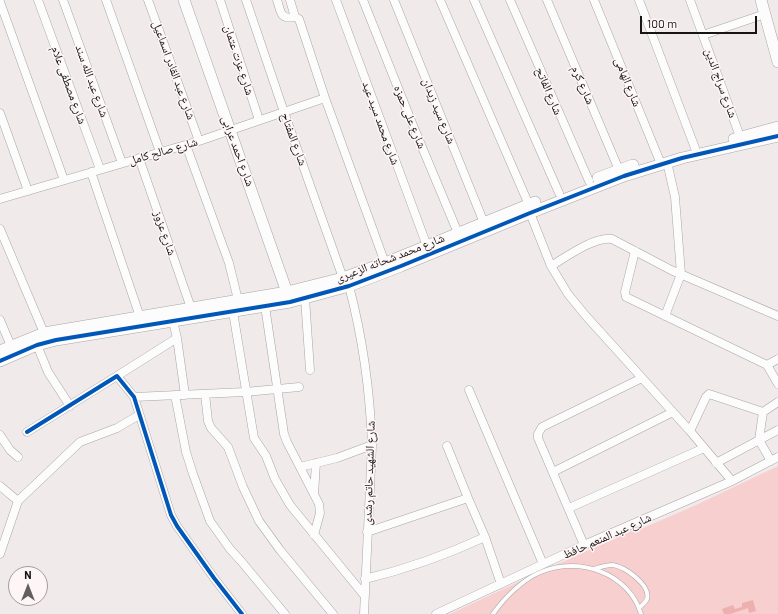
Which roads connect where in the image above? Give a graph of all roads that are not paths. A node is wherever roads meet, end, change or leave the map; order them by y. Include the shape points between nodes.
1 (38, 0) edge
2 (63, 0) edge
3 (106, 0) edge
4 (148, 0) edge
5 (184, 0) edge
6 (220, 0) edge
7 (246, 0) edge
8 (277, 0) edge
9 (290, 0) edge
10 (336, 0) edge
11 (363, 0) edge
12 (394, 0) edge
13 (440, 0) edge
14 (474, 0) edge
15 (510, 0) edge
16 (547, 0) edge
17 (594, 0) edge
18 (639, 0) edge
19 (690, 0) edge
20 (762, 0) edge
21 (0, 2) edge
22 (765, 14) junction
23 (295, 16) junction
24 (703, 35) junction
25 (778, 62) edge
26 (324, 98) junction
27 (284, 112) junction
28 (0, 113) edge
29 (259, 120) junction
30 (778, 127) edge
31 (231, 130) junction
32 (778, 136) edge
33 (199, 140) junction
34 (741, 141) junction
35 (186, 144) junction
36 (695, 148) junction
37 (160, 152) junction
38 (139, 158) junction
39 (662, 161) junction
40 (122, 163) junction
41 (100, 169) junction
42 (619, 170) junction
43 (91, 172) junction
44 (64, 180) junction
45 (589, 181) junction
46 (28, 191) junction
47 (559, 193) junction
48 (0, 199) edge
49 (530, 208) junction
50 (484, 223) junction
51 (0, 229) edge
52 (458, 233) junction
53 (427, 246) junction
54 (636, 251) junction
55 (399, 262) junction
56 (551, 266) junction
57 (384, 267) junction
58 (681, 274) junction
59 (346, 282) junction
60 (289, 297) junction
61 (305, 298) junction
62 (238, 300) junction
63 (265, 306) junction
64 (191, 308) junction
65 (233, 312) junction
66 (172, 316) junction
67 (665, 316) junction
68 (778, 316) edge
69 (140, 317) junction
70 (0, 320) edge
71 (44, 333) junction
72 (177, 338) junction
73 (37, 345) junction
74 (11, 346) junction
75 (0, 351) edge
76 (778, 359) edge
77 (0, 361) edge
78 (767, 365) junction
79 (310, 370) dead end
80 (118, 376) junction
81 (642, 378) junction
82 (778, 384) edge
83 (298, 387) dead end
84 (277, 389) junction
85 (469, 390) dead end
86 (246, 392) junction
87 (205, 394) junction
88 (175, 395) junction
89 (185, 395) junction
90 (134, 397) junction
91 (778, 402) edge
92 (70, 406) junction
93 (673, 412) junction
94 (763, 412) junction
95 (139, 415) junction
96 (778, 430) edge
97 (690, 431) junction
98 (27, 432) dead end
99 (0, 435) edge
100 (759, 440) junction
101 (372, 446) junction
102 (447, 446) dead end
103 (704, 448) junction
104 (18, 457) dead end
105 (775, 459) edge
106 (716, 462) junction
107 (316, 463) junction
108 (300, 467) junction
109 (554, 472) junction
110 (732, 481) junction
111 (0, 486) edge
112 (314, 494) junction
113 (468, 498) junction
114 (18, 502) junction
115 (569, 508) junction
116 (367, 532) junction
117 (314, 535) junction
118 (485, 537) junction
119 (2, 538) edge
120 (584, 545) junction
121 (0, 554) edge
122 (543, 564) junction
123 (594, 569) junction
124 (365, 579) junction
125 (501, 584) junction
126 (364, 595) junction
127 (639, 608) junction
128 (242, 614) edge
129 (285, 614) edge
130 (333, 614) edge
131 (364, 614) edge
132 (436, 614) edge
133 (493, 614) edge
134 (640, 614) edge

1 - 41 street, شارع مصطفى علام
2 - 40 street, شارع عبد الله سند
3 - 37 street
4 - 33 street, شارع عبد القادر اسماعيل
5 - 31 street, شارع احمد عرابى
6 - 29 street, شارع عزت عتمان
7 - 27 street, شارع المفتاح
8 - 23 street via 285,17
9 - 23 street
10 - 53 street, شارع محمد سيد عيد
11 - 52 street, شارع على حمزه
12 - 50 street, شارع سيد زيدان
13 - 49 street
14 - 47 street
15 - 45 street, شارع الفاتح
16 - 42 street, شارع كرم
17 - 39 street, شارع الهامى
18 - 36 street
19 - 24 street, شارع سراج الدين
20 - 22 street
21 - 44 street
22 - 24 street
22 - 25 street
23 - 26 street via 299,19
24 - 34 street, شارع سراج الدين
26 - 27 street, شارع صالح كامل
26 - 57 street
27 - 29 street, شارع صالح كامل
27 - 59 street, شارع المفتاح
28 - 46 street
29 - 31 street, شارع صالح كامل
30 - 34 street, شارع محمد شحاته الزعيرى
31 - 33 street, شارع صالح كامل
31 - 60 street, شارع احمد عرابى
32 - 34 street, شارع محمد شحاته الزعيرى
33 - 35 street, شارع صالح كامل
34 - 36 street, شارع محمد شحاته الزعيرى
34 - 39 street, شارع محمد شحاته الزعيرى
35 - 37 street, شارع صالح كامل
35 - 62 street via 228,263
36 - 39 street, شارع محمد شحاته الزعيرى
37 - 38 street, شارع صالح كامل
38 - 40 street, شارع صالح كامل
38 - 64 street, شارع عزوز
39 - 42 street, شارع محمد شحاته الزعيرى
39 - 49 street, شارع محمد شحاته الزعيرى
39 - 58 street, شارع الهامى via 676,197
40 - 41 street, شارع صالح كامل
41 - 43 street, شارع صالح كامل
42 - 45 street, شارع محمد شحاته الزعيرى
43 - 44 street, شارع صالح كامل
43 - 69 street
44 - 46 street, شارع صالح كامل
45 - 47 street, شارع محمد شحاته الزعيرى
46 - 48 street, شارع صالح كامل
47 - 49 street, شارع محمد شحاته الزعيرى
49 - 50 street, شارع محمد شحاته الزعيرى
49 - 55 street, شارع محمد شحاته الزعيرى
49 - 56 street
50 - 52 street, شارع محمد شحاته الزعيرى
51 - 71 street
52 - 53 street, شارع محمد شحاته الزعيرى
53 - 55 street, شارع محمد شحاته الزعيرى
54 - 56 street via 612,239 600,239
54 - 58 street
54 - 67 street via 625,292 626,297
55 - 57 street, شارع محمد شحاته الزعيرى
56 - 81 street via 586,316
57 - 59 street, شارع محمد شحاته الزعيرى
58 - 67 street
58 - 68 street
59 - 60 street, شارع محمد شحاته الزعيرى
59 - 61 street, شارع محمد شحاته الزعيرى
59 - 101 street, شارع الشهيد حاتم رشدى via 359,323 366,363
60 - 61 street, شارع محمد شحاته الزعيرى
60 - 62 street, شارع محمد شحاته الزعيرى
60 - 63 street, شارع محمد شحاته الزعيرى
61 - 79 street
62 - 64 street, شارع محمد شحاته الزعيرى
63 - 65 street, شارع محمد شحاته الزعيرى
63 - 84 street
64 - 66 street, شارع محمد شحاته الزعيرى
65 - 66 street, شارع محمد شحاته الزعيرى
65 - 86 street
66 - 69 street, شارع محمد شحاته الزعيرى
66 - 72 street
66 - 73 street, شارع محمد شحاته الزعيرى
67 - 78 street
69 - 71 street, شارع محمد شحاته الزعيرى
70 - 74 street
71 - 74 street, شارع محمد شحاته الزعيرى
72 - 80 street
72 - 89 street
73 - 77 street, شارع محمد شحاته الزعيرى
73 - 92 street via 48,372
74 - 75 street, شارع محمد شحاته الزعيرى
76 - 78 street
78 - 82 street
80 - 90 street
80 - 92 street
81 - 93 street
81 - 109 street via 542,427 538,438
83 - 84 street
84 - 86 street
84 - 108 street via 284,434
85 - 122 street
86 - 87 street
86 - 117 street via 256,443 266,456 275,479 290,505
87 - 89 street
87 - 130 street via 208,421 211,428 228,446 242,487 259,521
88 - 89 street
88 - 90 street
88 - 129 street via 192,474 210,522
90 - 95 street
91 - 94 street
92 - 98 street
93 - 97 street
93 - 109 street
94 - 97 street via 709,394
94 - 100 street
95 - 114 street via 117,428 80,442
95 - 128 street via 171,515
96 - 100 street
97 - 103 street
99 - 104 street
100 - 105 street
100 - 106 street
101 - 107 street
101 - 116 street, شارع الشهيد حاتم رشدى
102 - 113 street
103 - 106 street
103 - 115 street
105 - 110 street, شارع عبد المنعم حافظ
106 - 110 street
107 - 108 street
107 - 112 street
108 - 112 street
109 - 115 street
110 - 120 street, شارع عبد المنعم حافظ
111 - 114 street
112 - 117 street via 320,513
113 - 116 street
113 - 118 street
114 - 119 street
115 - 120 street
116 - 124 street, شارع الشهيد حاتم رشدى
117 - 126 street
118 - 124 street via 426,562
118 - 125 street
119 - 121 street
120 - 122 street, شارع عبد المنعم حافظ
122 - 125 street, شارع عبد المنعم حافظ
123 - 127 lane via 610,576 624,587
123 - 127 lane via 612,565 632,574 643,586 647,596
123 - 133 lane via 567,566 541,572 518,586
124 - 126 street, شارع الشهيد حاتم رشدى
125 - 132 street, شارع عبد المنعم حافظ
126 - 131 street, شارع الشهيد حاتم رشدى
127 - 134 lane

